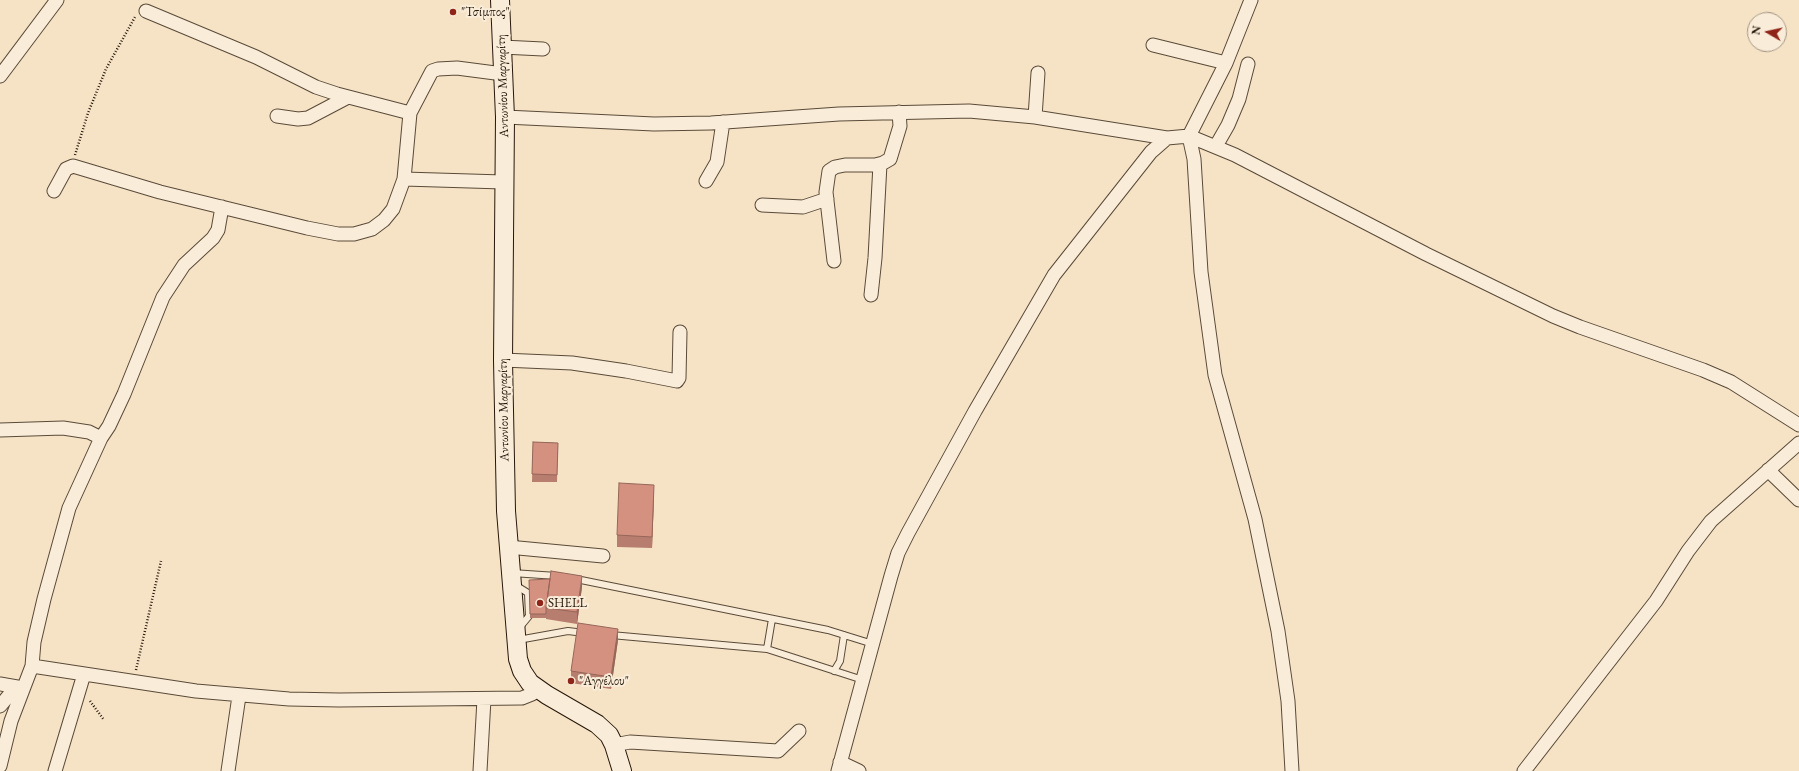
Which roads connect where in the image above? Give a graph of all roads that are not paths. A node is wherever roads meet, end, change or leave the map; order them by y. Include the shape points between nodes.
1 (57, 0) edge
2 (500, 0) edge
3 (1251, 0) edge
4 (146, 11) road end
5 (1153, 45) dead end
6 (502, 47) junction
7 (543, 49) dead end
8 (1226, 63) junction
9 (1248, 64) dead end
10 (1038, 72) dead end
11 (503, 74) junction
12 (0, 76) edge
13 (348, 98) junction
14 (899, 112) junction
15 (410, 113) junction
16 (277, 116) dead end
17 (505, 116) junction
18 (1034, 117) junction
19 (723, 122) junction
20 (1189, 136) junction
21 (1167, 138) junction
22 (1216, 146) junction
23 (880, 164) junction
24 (404, 179) junction
25 (706, 181) dead end
26 (503, 182) junction
27 (54, 191) dead end
28 (826, 199) junction
29 (762, 205) dead end
30 (222, 207) junction
31 (834, 261) dead end
32 (871, 295) dead end
33 (680, 332) dead end
34 (503, 360) junction
35 (1799, 425) edge
36 (0, 430) edge
37 (101, 438) junction
38 (1799, 443) edge
39 (1768, 470) junction
40 (1799, 500) edge
41 (508, 547) junction
42 (603, 556) dead end
43 (565, 577) edge
44 (572, 578) edge
45 (515, 580) junction
46 (772, 619) junction
47 (592, 633) edge
48 (518, 634) junction
49 (600, 634) edge
50 (844, 635) junction
51 (873, 644) junction
52 (767, 649) junction
53 (32, 666) junction
54 (834, 671) junction
55 (82, 680) junction
56 (863, 680) junction
57 (0, 684) edge
58 (20, 687) junction
59 (538, 689) junction
60 (239, 696) junction
61 (484, 699) junction
62 (0, 706) edge
63 (799, 731) dead end
64 (614, 745) junction
65 (0, 766) edge
66 (839, 768) edge
67 (55, 771) edge
68 (228, 771) edge
69 (480, 771) edge
70 (622, 771) edge
71 (859, 771) edge
72 (1292, 771) edge
73 (1524, 771) edge

1 - 12 street
2 - 6 street, Αντωνίου Μαργαρίτη
3 - 8 street
4 - 13 street via 256,57 316,87
5 - 8 street
6 - 7 street
6 - 11 street, Αντωνίου Μαργαρίτη
8 - 20 street
9 - 22 street via 1239,99
10 - 18 street
11 - 15 street via 457,68 432,71
11 - 17 street, Αντωνίου Μαργαρίτη
13 - 15 street
13 - 16 street via 308,118
14 - 18 street via 969,111
14 - 19 street
14 - 23 street via 897,142 890,159
15 - 24 street
17 - 19 street via 654,124
17 - 26 street, Αντωνίου Μαργαρίτη
18 - 21 street
19 - 25 street via 717,162
20 - 21 street
20 - 22 street
20 - 72 street via 1194,159 1201,272 1215,375 1255,519 1278,631 1288,702
21 - 51 street via 1151,152 1054,275 979,404 898,553
22 - 35 street via 1553,316 1731,382
23 - 28 street via 835,167 829,171 827,178
23 - 32 street
24 - 26 street
24 - 30 street via 393,209 384,220 372,229 354,234 306,228
26 - 34 street, Αντωνίου Μαργαρίτη
27 - 30 street via 66,169 73,166
28 - 29 street via 803,207
28 - 31 street
30 - 37 street via 218,230 213,238 184,265 162,297 124,394
33 - 34 street via 680,378 677,381 572,363
34 - 41 street, Αντωνίου Μαργαρίτη
36 - 37 street via 69,428 89,432
37 - 53 street via 69,508 44,599 34,642
38 - 39 street
39 - 40 street
39 - 73 street via 1711,521 1656,601
41 - 42 street
41 - 45 street, Αντωνίου Μαργαρίτη
43 - 45 lane via 544,574
44 - 46 lane
45 - 48 street, Αντωνίου Μαργαρίτη
46 - 50 lane
46 - 52 lane
47 - 48 lane via 568,631
48 - 59 street, Αντωνίου Μαργαρίτη via 518,659 522,671
49 - 52 lane
50 - 51 lane
50 - 54 lane via 840,662
51 - 56 street
52 - 54 lane
53 - 55 street
53 - 58 street
54 - 56 lane
55 - 60 street via 134,682
55 - 67 street
56 - 66 street
57 - 58 street
58 - 62 street
58 - 65 street
59 - 61 street via 522,698
59 - 64 street, Αντωνίου Μαργαρίτη via 597,724 609,735
60 - 61 street via 339,700
60 - 68 street
61 - 69 street
63 - 64 street via 778,751 630,742
64 - 70 street, Αντωνίου Μαργαρίτη
66 - 71 street

